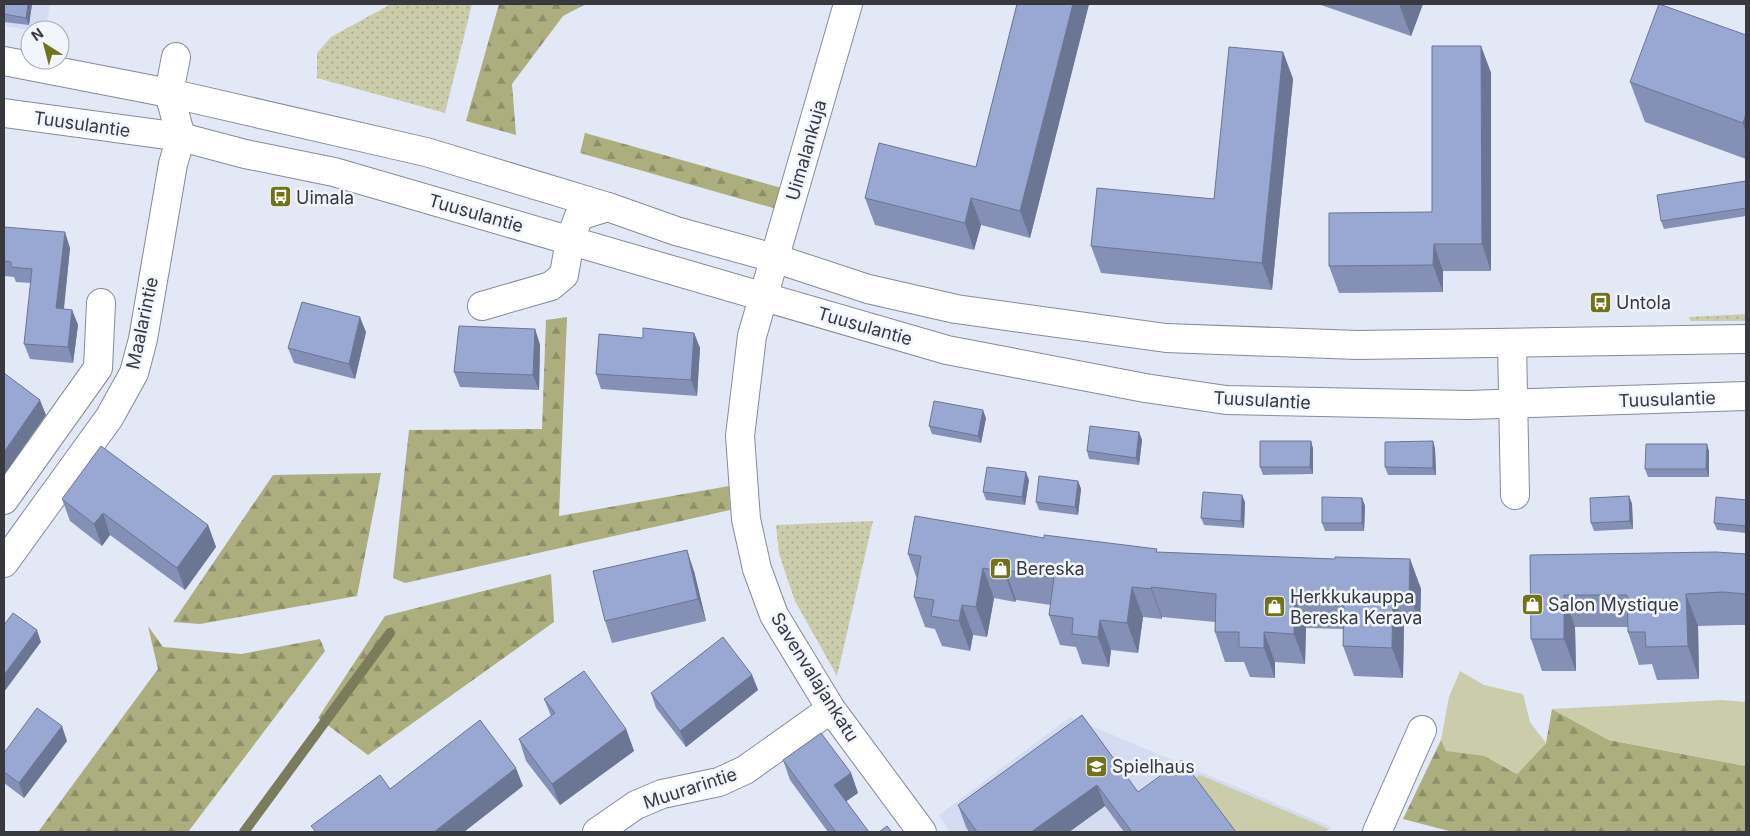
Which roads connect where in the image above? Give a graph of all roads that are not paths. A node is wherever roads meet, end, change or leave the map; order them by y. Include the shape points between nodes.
1 (848, 4) edge
2 (176, 57) dead end
3 (4, 61) edge
4 (169, 93) junction
5 (4, 113) edge
6 (181, 137) junction
7 (608, 207) junction
8 (570, 240) junction
9 (774, 258) junction
10 (764, 297) junction
11 (101, 303) dead end
12 (482, 306) dead end
13 (1746, 339) edge
14 (1512, 343) junction
15 (1746, 396) edge
16 (1513, 404) junction
17 (1515, 495) dead end
18 (4, 502) edge
19 (33, 524) junction
20 (4, 563) edge
21 (832, 709) junction
22 (1422, 730) dead end
23 (597, 832) edge
24 (922, 832) edge
25 (1377, 832) edge

1 - 9 main road, Uimalankuja
2 - 4 main road
3 - 4 main road, Tuusulantie
4 - 6 main road
4 - 7 main road, Tuusulantie via 426,152
5 - 6 main road, Tuusulantie
6 - 8 main road, Tuusulantie via 334,172
6 - 19 main road, Maalarintie via 173,164 134,373 109,418
7 - 8 main road via 580,216
7 - 9 main road, Tuusulantie via 676,231
8 - 10 main road, Tuusulantie
8 - 12 main road via 564,274 550,286
9 - 10 main road, Uimalankuja
9 - 14 main road, Tuusulantie via 868,289 956,309 1166,338 1357,345
10 - 16 main road, Tuusulantie via 947,350 1226,400
10 - 21 main road, Savenvalajankatu via 752,336 740,436 746,519 757,569 774,615
11 - 18 main road via 98,368
13 - 14 main road, Tuusulantie
14 - 16 main road
15 - 16 main road, Tuusulantie
16 - 17 main road
18 - 19 main road
19 - 20 main road, Maalarintie
21 - 23 main road, Muurarintie via 745,770 719,782 662,794 636,804
21 - 24 main road, Savenvalajankatu
22 - 25 main road

